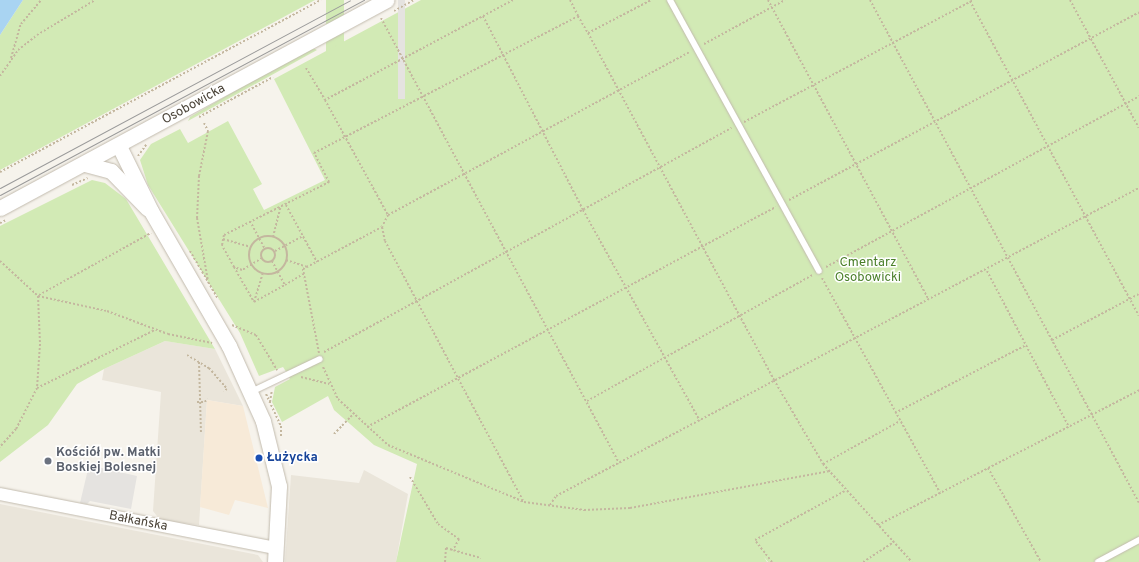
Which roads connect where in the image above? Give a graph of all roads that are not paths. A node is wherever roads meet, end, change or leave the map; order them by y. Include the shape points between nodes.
1 (387, 0) edge
2 (670, 0) edge
3 (119, 146) junction
4 (88, 171) junction
5 (110, 171) junction
6 (0, 208) edge
7 (151, 211) junction
8 (819, 272) road end
9 (320, 357) road end
10 (252, 392) junction
11 (0, 494) edge
12 (1139, 540) edge
13 (276, 555) edge
14 (1098, 562) edge

1 - 3 street, Osobowicka
2 - 8 lane
3 - 4 street, Osobowicka
3 - 5 street
3 - 7 street
4 - 5 street
4 - 6 street, Osobowicka
5 - 7 street
7 - 10 street via 190,274
9 - 10 lane
10 - 13 street via 263,422 279,486
11 - 13 street, Bałkańska
12 - 14 lane

